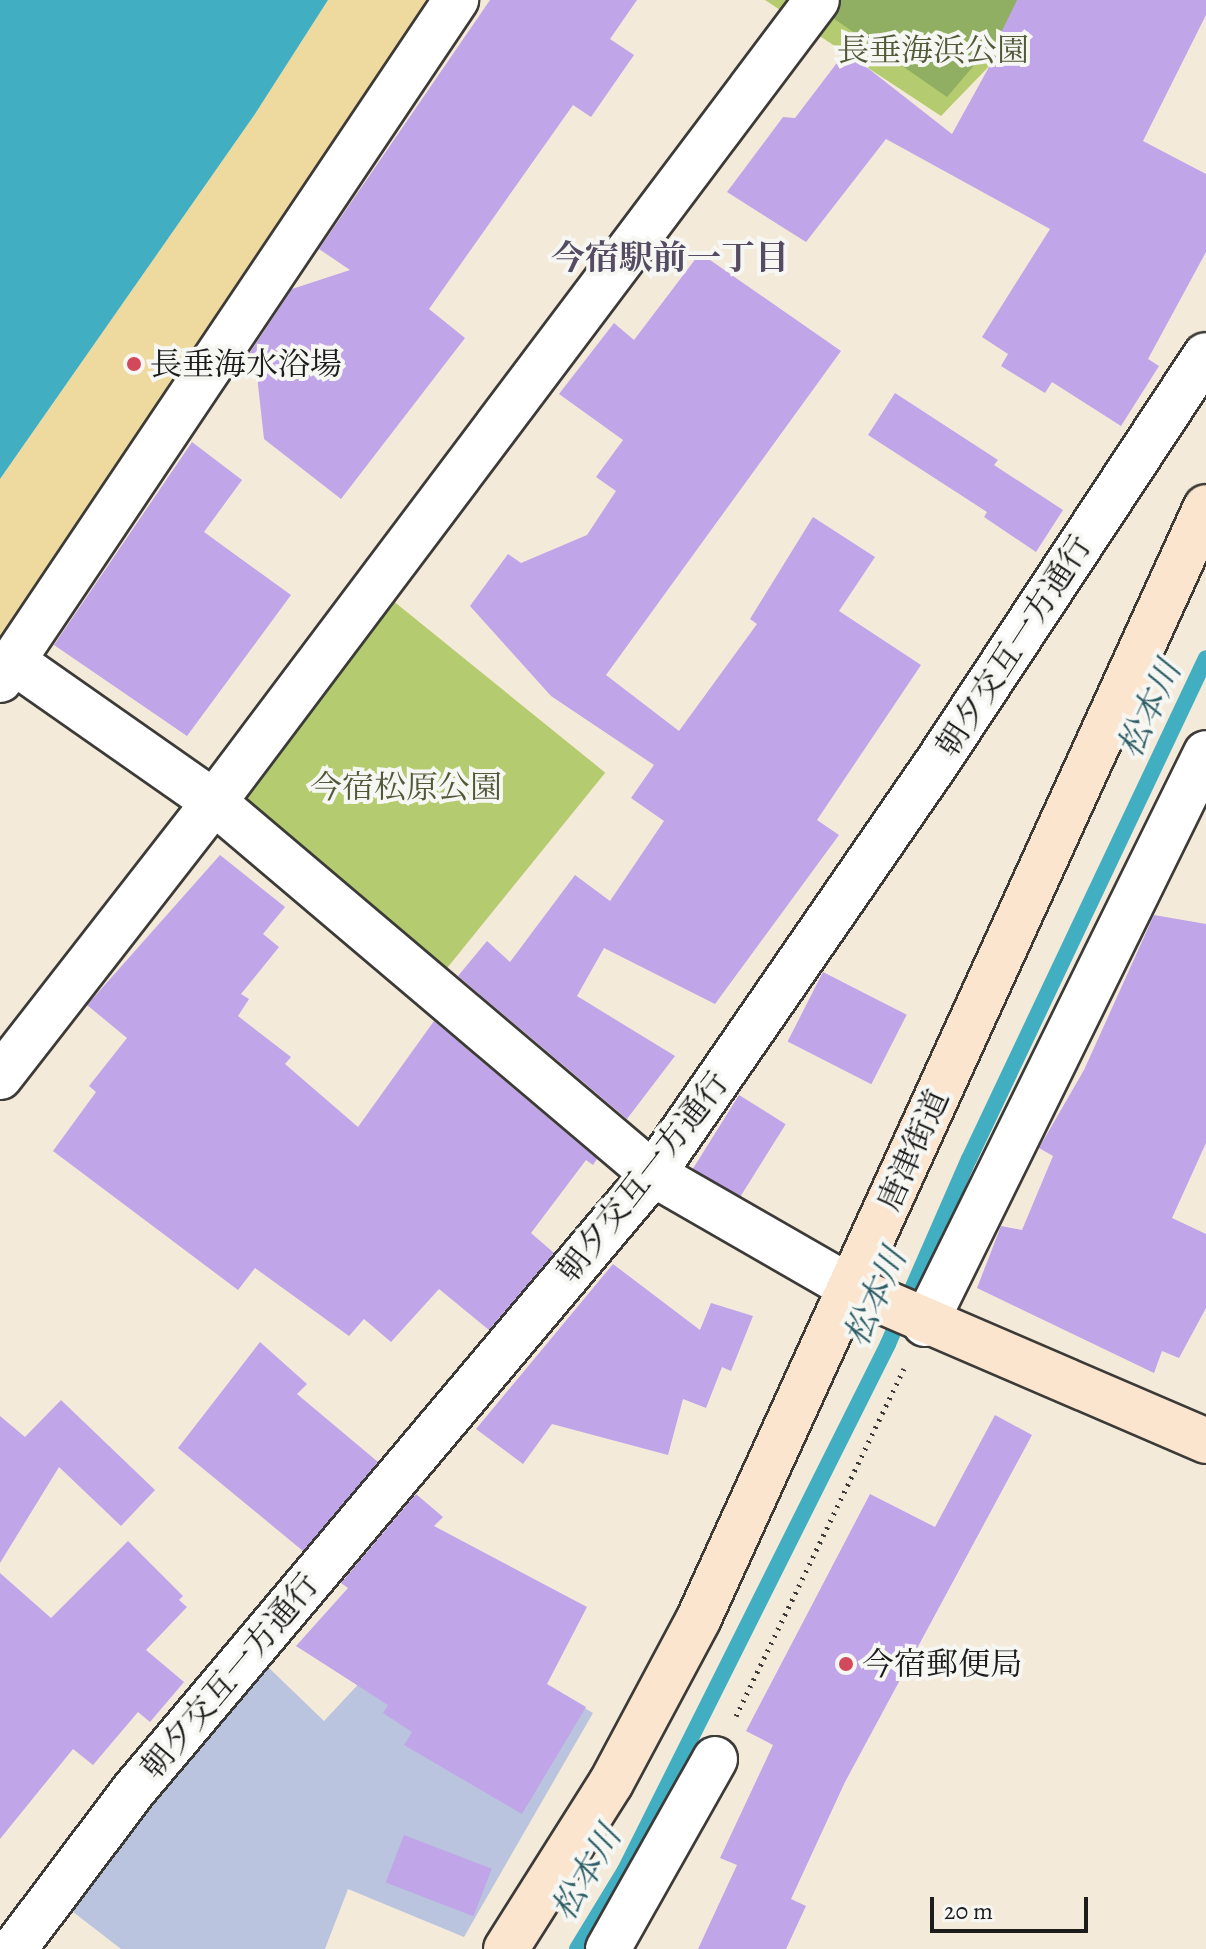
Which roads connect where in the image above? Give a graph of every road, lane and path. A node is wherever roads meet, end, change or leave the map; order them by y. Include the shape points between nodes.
1 (456, 0) edge
2 (817, 0) edge
3 (1206, 355) edge
4 (1206, 507) edge
5 (7, 671) edge
6 (1206, 753) edge
7 (214, 802) junction
8 (0, 1077) edge
9 (653, 1174) junction
10 (851, 1288) junction
11 (925, 1324) junction
12 (1206, 1441) edge
13 (715, 1759) joint
14 (14, 1949) edge
15 (506, 1949) edge
16 (608, 1949) edge

1 - 5 street
2 - 7 street
3 - 9 street, 朝夕交互一方通行 via 947,748
4 - 10 street, 唐津街道
5 - 7 street
6 - 11 street
7 - 8 street
7 - 9 street
9 - 10 street
9 - 14 street, 朝夕交互一方通行 via 133,1791
10 - 11 street
10 - 15 street, 唐津街道 via 691,1632 611,1783
11 - 12 street
11 - 13 path
13 - 16 street

